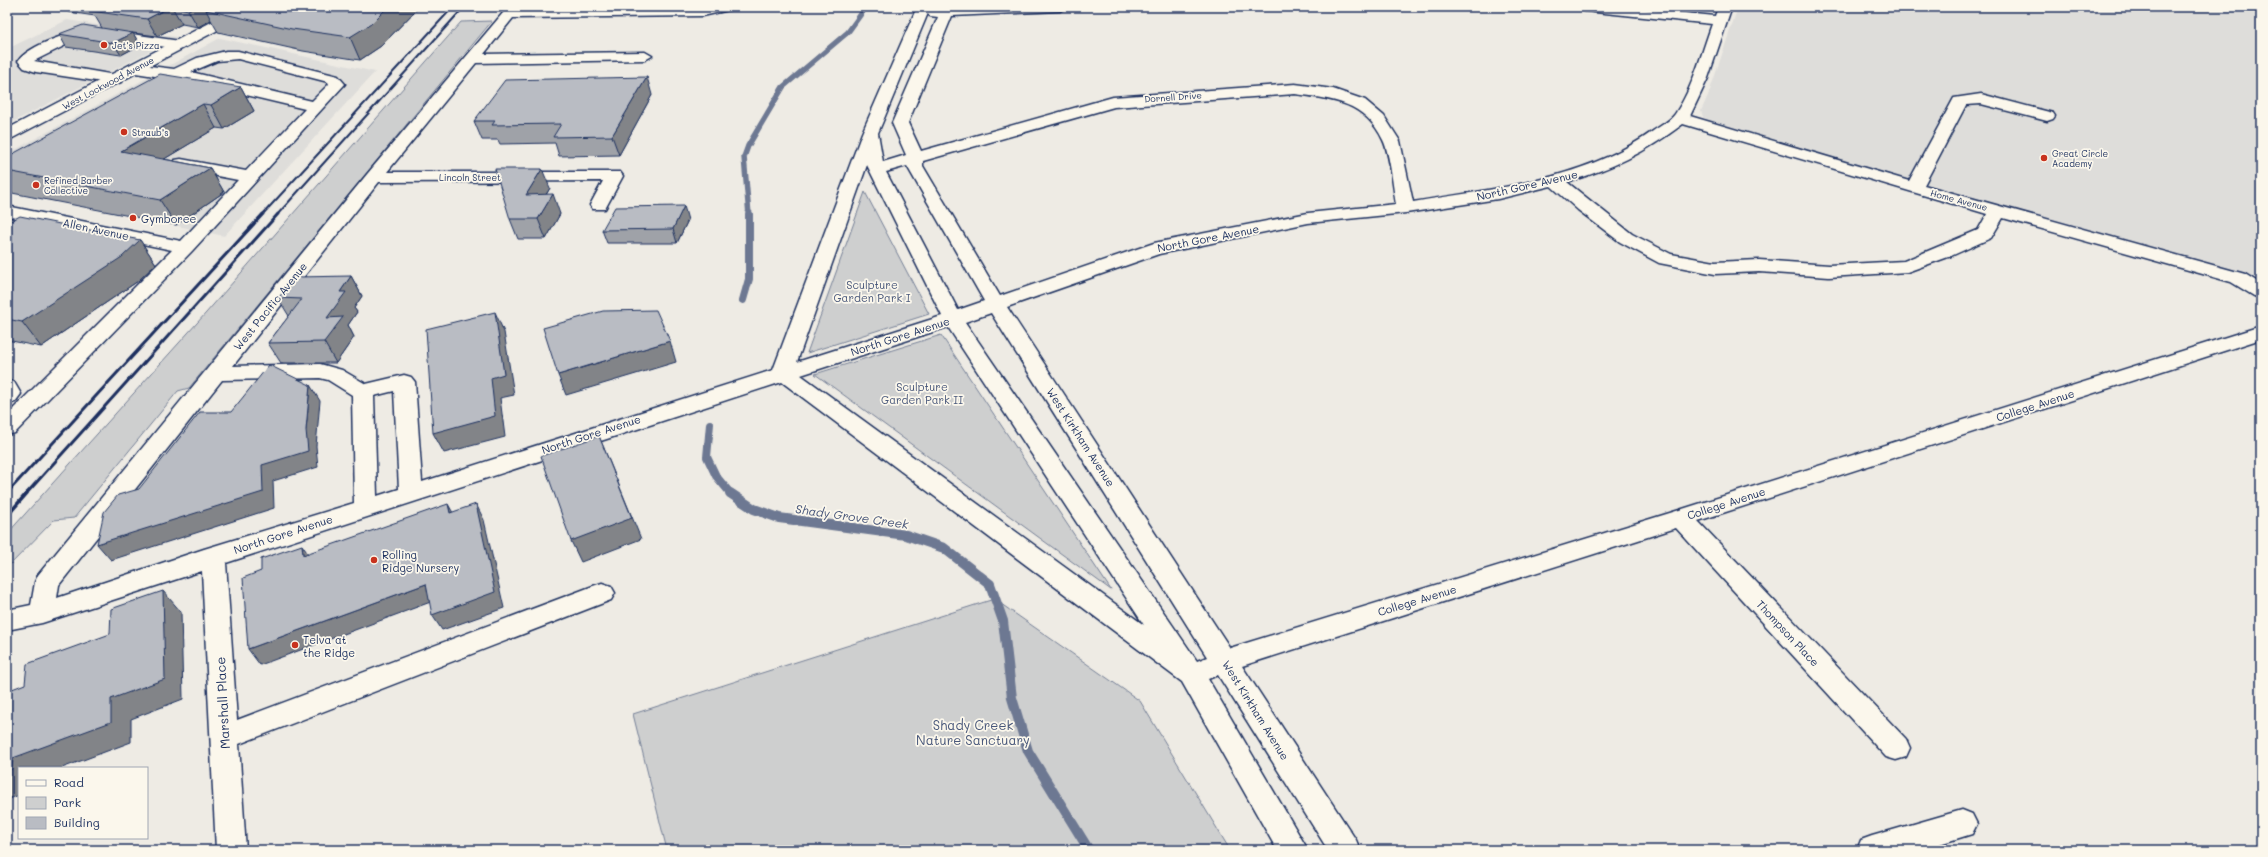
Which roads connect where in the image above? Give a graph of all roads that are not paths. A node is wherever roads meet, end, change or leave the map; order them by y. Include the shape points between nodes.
1 (251, 7) edge
2 (724, 7) edge
3 (1060, 7) edge
4 (1585, 7) edge
5 (512, 10) edge
6 (948, 10) edge
7 (923, 11) edge
8 (1722, 14) edge
9 (180, 45) junction
10 (645, 56) dead end
11 (472, 59) junction
12 (134, 69) junction
13 (178, 74) junction
14 (116, 79) junction
15 (136, 98) edge
16 (316, 107) junction
17 (2047, 116) dead end
18 (1681, 118) junction
19 (870, 133) junction
20 (7, 136) edge
21 (915, 157) junction
22 (177, 164) edge
23 (876, 169) junction
24 (251, 176) junction
25 (374, 177) junction
26 (1555, 180) junction
27 (1914, 188) junction
28 (599, 205) dead end
29 (1406, 208) junction
30 (7, 211) edge
31 (1998, 211) junction
32 (51, 220) junction
33 (32, 231) edge
34 (185, 248) junction
35 (2261, 276) edge
36 (2238, 278) junction
37 (2261, 292) edge
38 (996, 304) junction
39 (953, 319) junction
40 (2261, 332) edge
41 (783, 372) junction
42 (215, 373) junction
43 (7, 387) edge
44 (363, 392) junction
45 (7, 397) edge
46 (7, 428) edge
47 (411, 492) junction
48 (366, 507) junction
49 (1681, 518) junction
50 (213, 556) junction
51 (602, 593) dead end
52 (42, 613) junction
53 (7, 620) edge
54 (1225, 660) junction
55 (1191, 674) junction
56 (224, 737) junction
57 (1896, 748) dead end
58 (1962, 824) dead end
59 (230, 850) edge
60 (1293, 850) edge
61 (1345, 850) edge
62 (1872, 850) edge

1 - 9 street, West Lockwood Avenue
2 - 5 street via 703,12
3 - 6 street
4 - 8 street
5 - 11 street, West Pacific Avenue
6 - 7 street
6 - 21 street, West Kirkham Avenue via 900,123
7 - 19 street
8 - 18 street, North Gore Avenue via 1700,78
9 - 12 street, West Lockwood Avenue
9 - 14 street via 90,32 69,38 25,61 36,67
10 - 11 street
11 - 25 street, West Pacific Avenue
12 - 13 street
12 - 14 street, West Lockwood Avenue
13 - 15 street
13 - 16 street
13 - 16 street via 213,56 225,54 333,79 337,84
14 - 20 street, West Lockwood Avenue
16 - 24 street
17 - 27 street via 1981,99 1960,101
18 - 26 street, North Gore Avenue via 1647,143 1606,164
18 - 27 street, Home Avenue
19 - 23 street
19 - 41 street
21 - 23 street, Dornell Drive
21 - 29 street, Dornell Drive via 1113,102 1295,89 1334,94 1359,103 1378,119 1392,141
21 - 38 street, West Kirkham Avenue via 915,166
22 - 24 street
23 - 39 street
24 - 34 street
25 - 28 street, Lincoln Street via 614,176
25 - 42 street, West Pacific Avenue
26 - 29 street, North Gore Avenue via 1498,194
26 - 31 street via 1626,238 1666,259 1716,268 1759,266 1829,271 1907,266 1985,234
27 - 31 street, Home Avenue
29 - 38 street, North Gore Avenue via 1308,218 1154,249
30 - 32 street, Allen Avenue
31 - 36 street, Home Avenue
32 - 33 street
32 - 34 street, Allen Avenue
34 - 46 street
35 - 36 street
36 - 37 street
38 - 39 street, North Gore Avenue
38 - 54 street, West Kirkham Avenue
39 - 41 street, North Gore Avenue
39 - 55 street
40 - 49 street, College Avenue
41 - 47 street, North Gore Avenue
41 - 55 street
42 - 44 street via 320,371 335,375
42 - 52 street, West Pacific Avenue via 47,582
43 - 45 street via 10,394
44 - 47 street via 404,382
44 - 48 street
47 - 48 street, North Gore Avenue
48 - 50 street, North Gore Avenue
49 - 54 street, College Avenue
49 - 57 street, Thompson Place
50 - 52 street, North Gore Avenue
50 - 56 street, Marshall Place
51 - 56 street
52 - 53 street, North Gore Avenue
54 - 55 street, College Avenue
54 - 61 street, West Kirkham Avenue
55 - 60 street
56 - 59 street, Marshall Place
58 - 62 street

